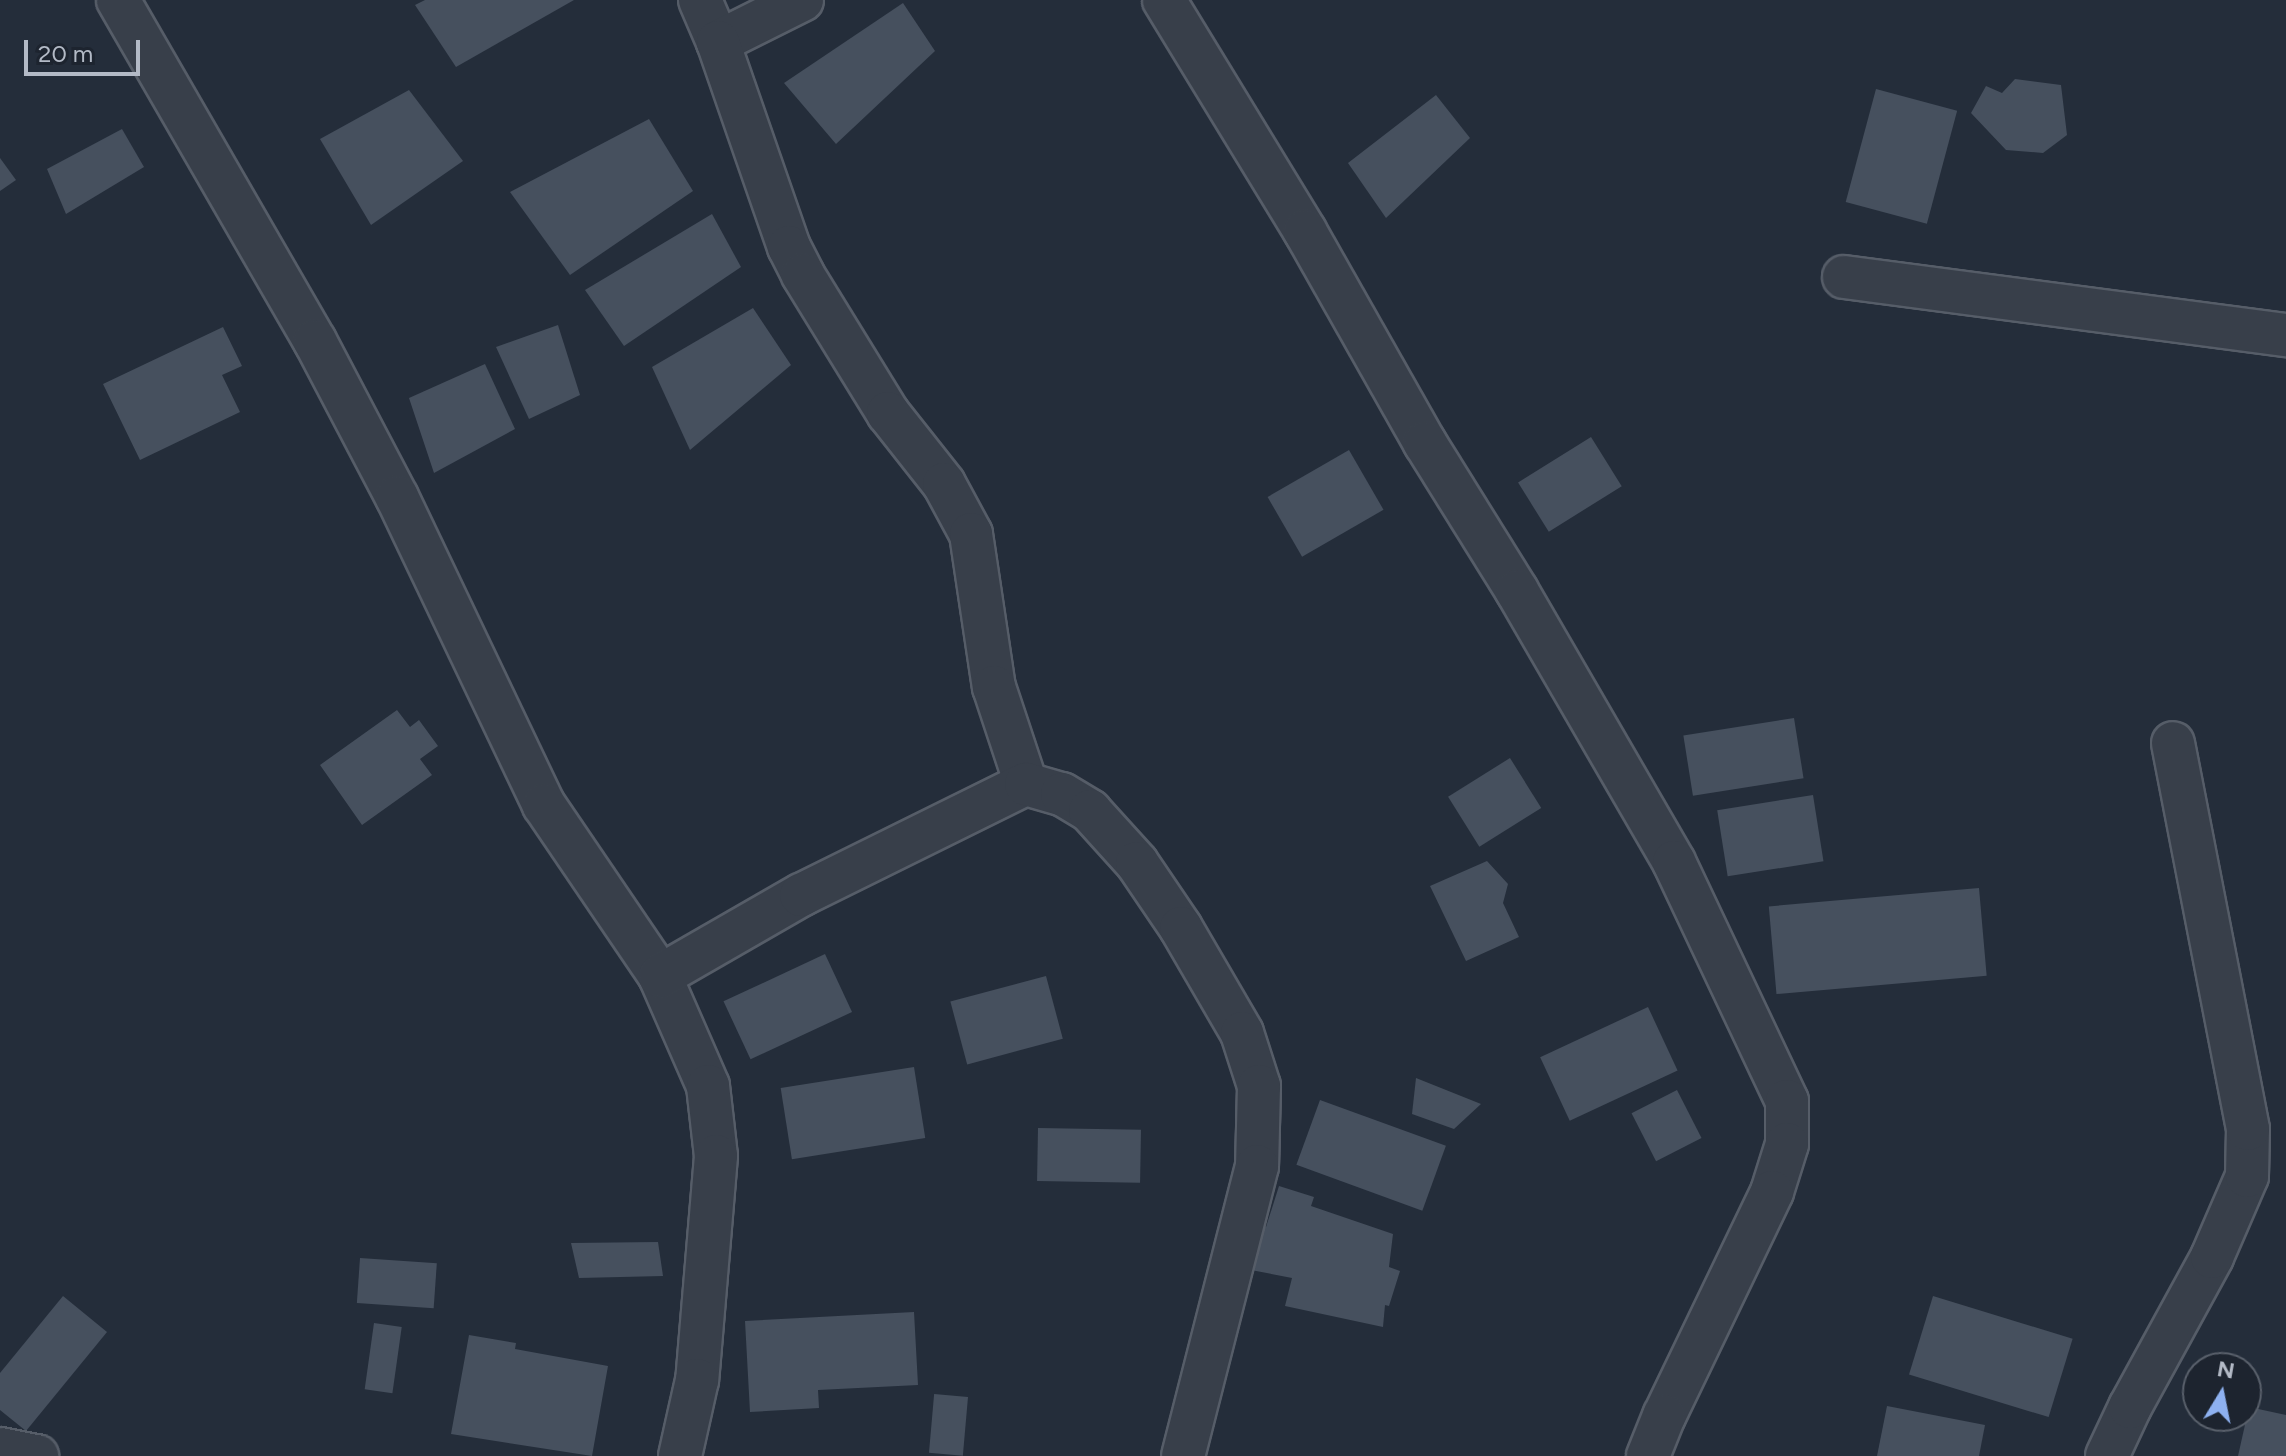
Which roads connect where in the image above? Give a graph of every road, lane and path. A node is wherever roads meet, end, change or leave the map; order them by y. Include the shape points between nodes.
1 (118, 0) edge
2 (700, 0) edge
3 (802, 0) edge
4 (1164, 0) edge
5 (718, 42) junction
6 (1844, 277) dead end
7 (2286, 335) edge
8 (2173, 743) dead end
9 (1026, 784) junction
10 (660, 976) junction
11 (0, 1449) edge
12 (37, 1456) edge
13 (680, 1456) edge
14 (1183, 1456) edge
15 (1648, 1456) edge
16 (2107, 1456) edge

1 - 10 street via 315,341 397,497 544,805
2 - 5 street
3 - 5 street
4 - 15 street via 1674,862 1787,1101 1787,1144 1772,1192
5 - 9 street via 803,275 888,413 944,484 971,534 994,687
6 - 7 street
8 - 16 street via 2248,1129 2247,1176 2212,1257
9 - 10 street via 801,895
9 - 14 street via 1062,794 1090,811 1137,863 1242,1033 1259,1086 1257,1166
10 - 13 street via 708,1086 716,1156 697,1380
11 - 12 street

